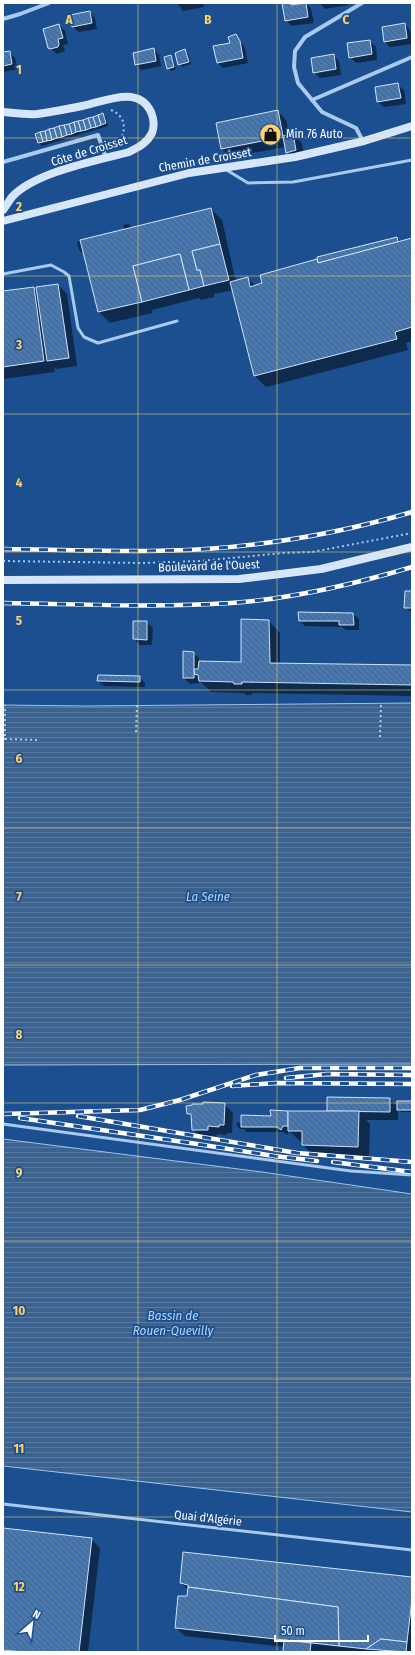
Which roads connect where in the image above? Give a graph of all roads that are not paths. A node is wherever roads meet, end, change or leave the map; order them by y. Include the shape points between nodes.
1 (49, 3) edge
2 (362, 3) edge
3 (3, 19) edge
4 (412, 57) edge
5 (312, 100) junction
6 (3, 112) edge
7 (412, 126) edge
8 (364, 141) junction
9 (106, 158) junction
10 (412, 160) edge
11 (3, 162) edge
12 (224, 168) junction
13 (3, 210) edge
14 (3, 221) edge
15 (3, 274) edge
16 (177, 321) dead end
17 (412, 547) edge
18 (3, 580) edge
19 (3, 1124) edge
20 (412, 1175) edge
21 (3, 1504) edge
22 (412, 1550) edge

1 - 3 street
2 - 5 street via 305,37 295,51 294,67 298,83
4 - 5 street
5 - 8 street via 322,112 356,128
6 - 9 street, Côte de Croisset via 35,114 121,96 131,96 146,103 153,118 154,128 148,140 139,148
7 - 8 street, Chemin de Croisset
8 - 12 street, Chemin de Croisset via 296,157
9 - 11 street via 98,135
9 - 13 street, Côte de Croisset via 68,168 31,183 13,196
10 - 12 lane via 293,182 248,183
12 - 14 street, Chemin de Croisset via 189,173
15 - 16 lane via 50,265 64,272 69,276 78,328 84,337 98,343
17 - 18 street, Boulevard de l'Ouest via 320,569 239,578
19 - 20 lane via 351,1171
21 - 22 lane, Quai d'Algérie

